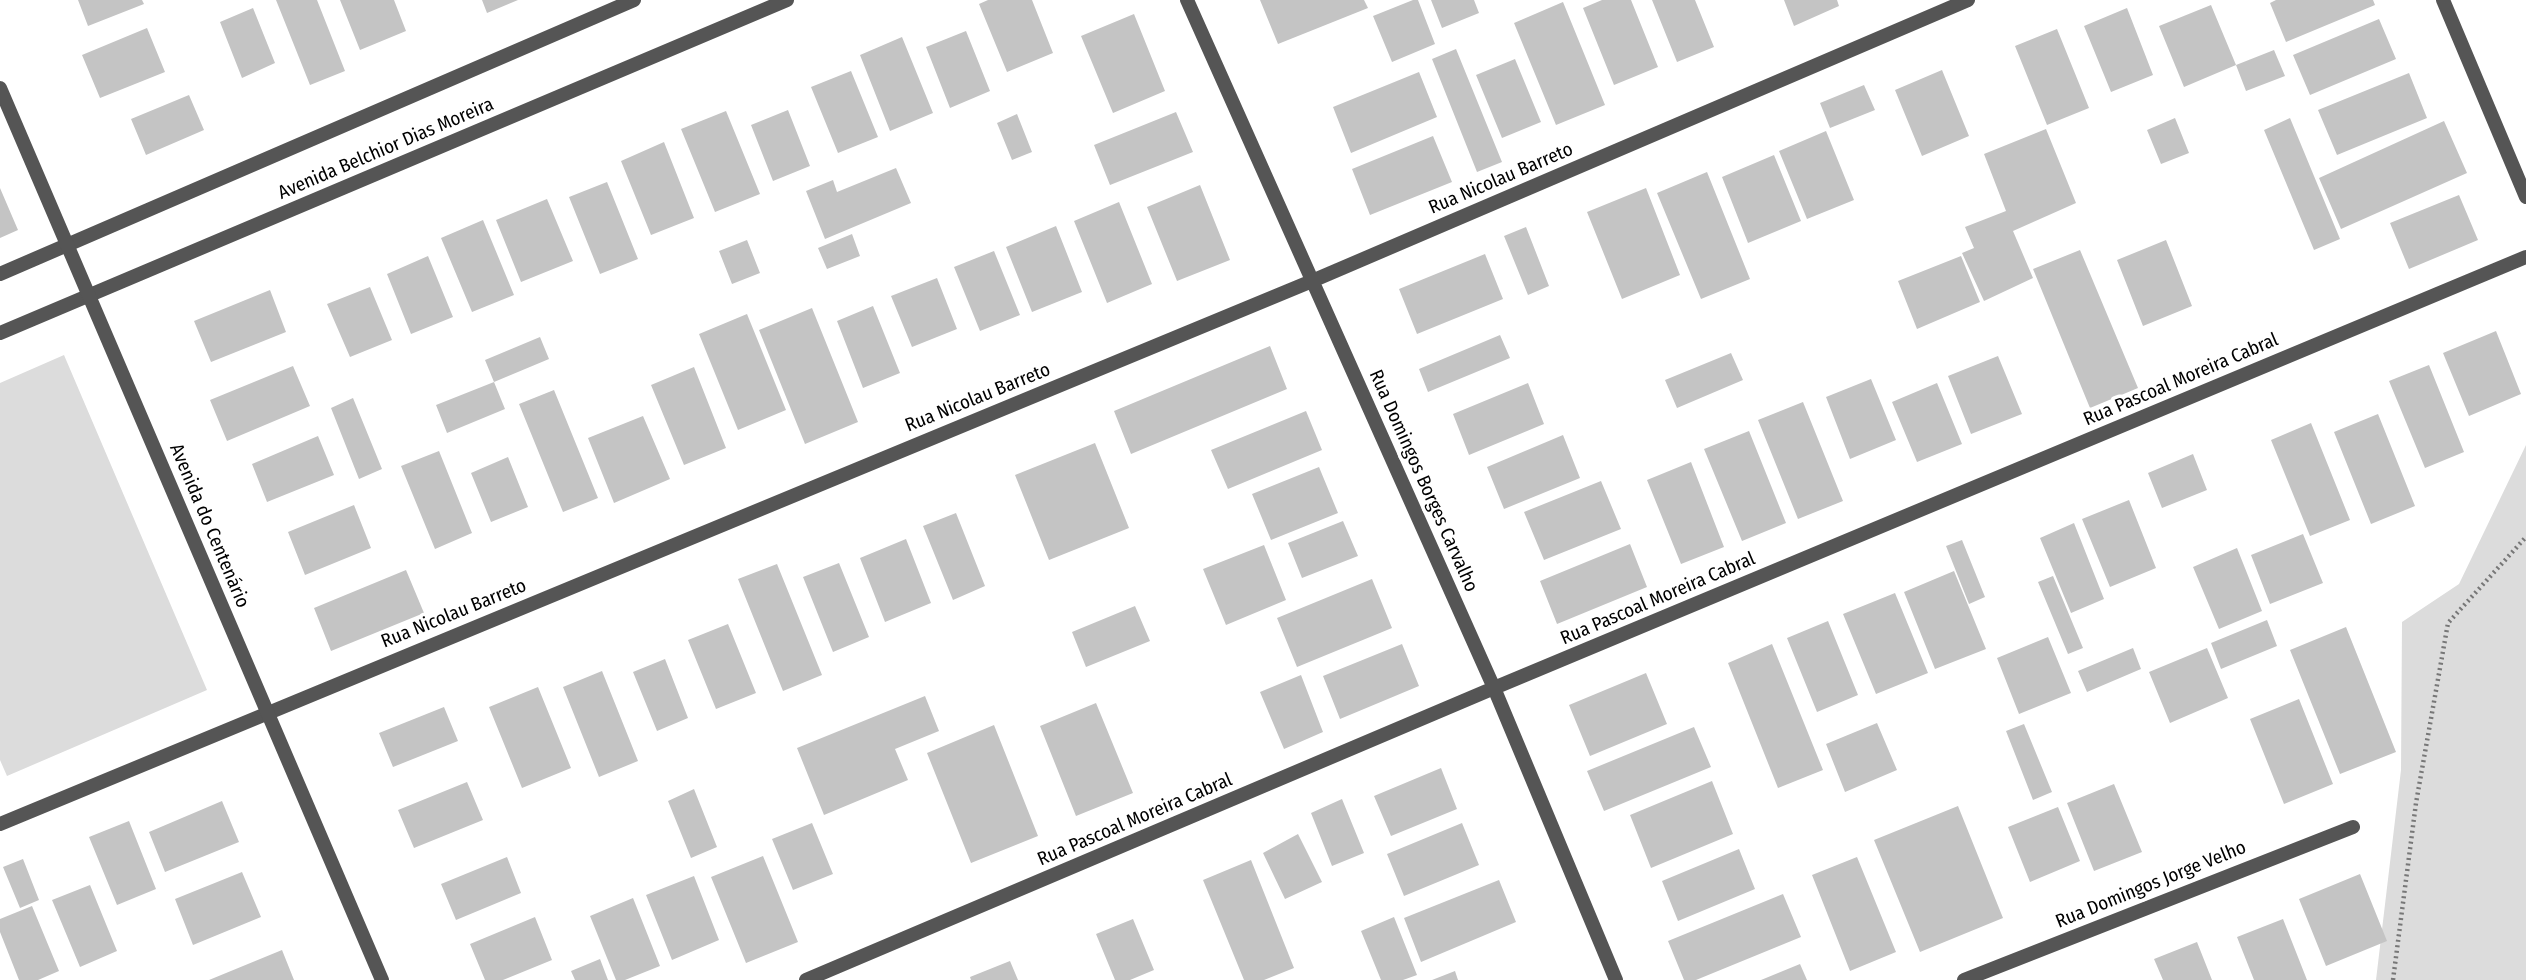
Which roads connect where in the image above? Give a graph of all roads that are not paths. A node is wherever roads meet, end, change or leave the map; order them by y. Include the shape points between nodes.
1 (634, 0) edge
2 (787, 0) edge
3 (1187, 0) edge
4 (1968, 0) edge
5 (2443, 0) edge
6 (0, 88) edge
7 (2526, 197) edge
8 (68, 246) junction
9 (2526, 257) edge
10 (0, 274) edge
11 (1312, 281) junction
12 (89, 295) junction
13 (0, 332) edge
14 (1494, 688) junction
15 (267, 712) junction
16 (0, 824) edge
17 (2353, 827) dead end
18 (382, 980) edge
19 (806, 980) edge
20 (1616, 980) edge
21 (1965, 980) edge

1 - 8 street, Avenida Belchior Dias Moreira
2 - 12 street, Avenida Belchior Dias Moreira
3 - 11 street, Rua Domingos Borges Carvalho
4 - 11 street, Rua Nicolau Barreto
5 - 7 street
6 - 8 street, Avenida do Centenário
8 - 10 street, Avenida Belchior Dias Moreira
8 - 12 street, Avenida do Centenário
9 - 14 street, Rua Pascoal Moreira Cabral
11 - 14 street, Rua Domingos Borges Carvalho
11 - 15 street, Rua Nicolau Barreto
12 - 13 street, Avenida Belchior Dias Moreira
12 - 15 street, Avenida do Centenário
14 - 19 street, Rua Pascoal Moreira Cabral
14 - 20 street, Rua Domingos Borges Carvalho
15 - 16 street, Rua Nicolau Barreto
15 - 18 street, Avenida do Centenário
17 - 21 street, Rua Domingos Jorge Velho

